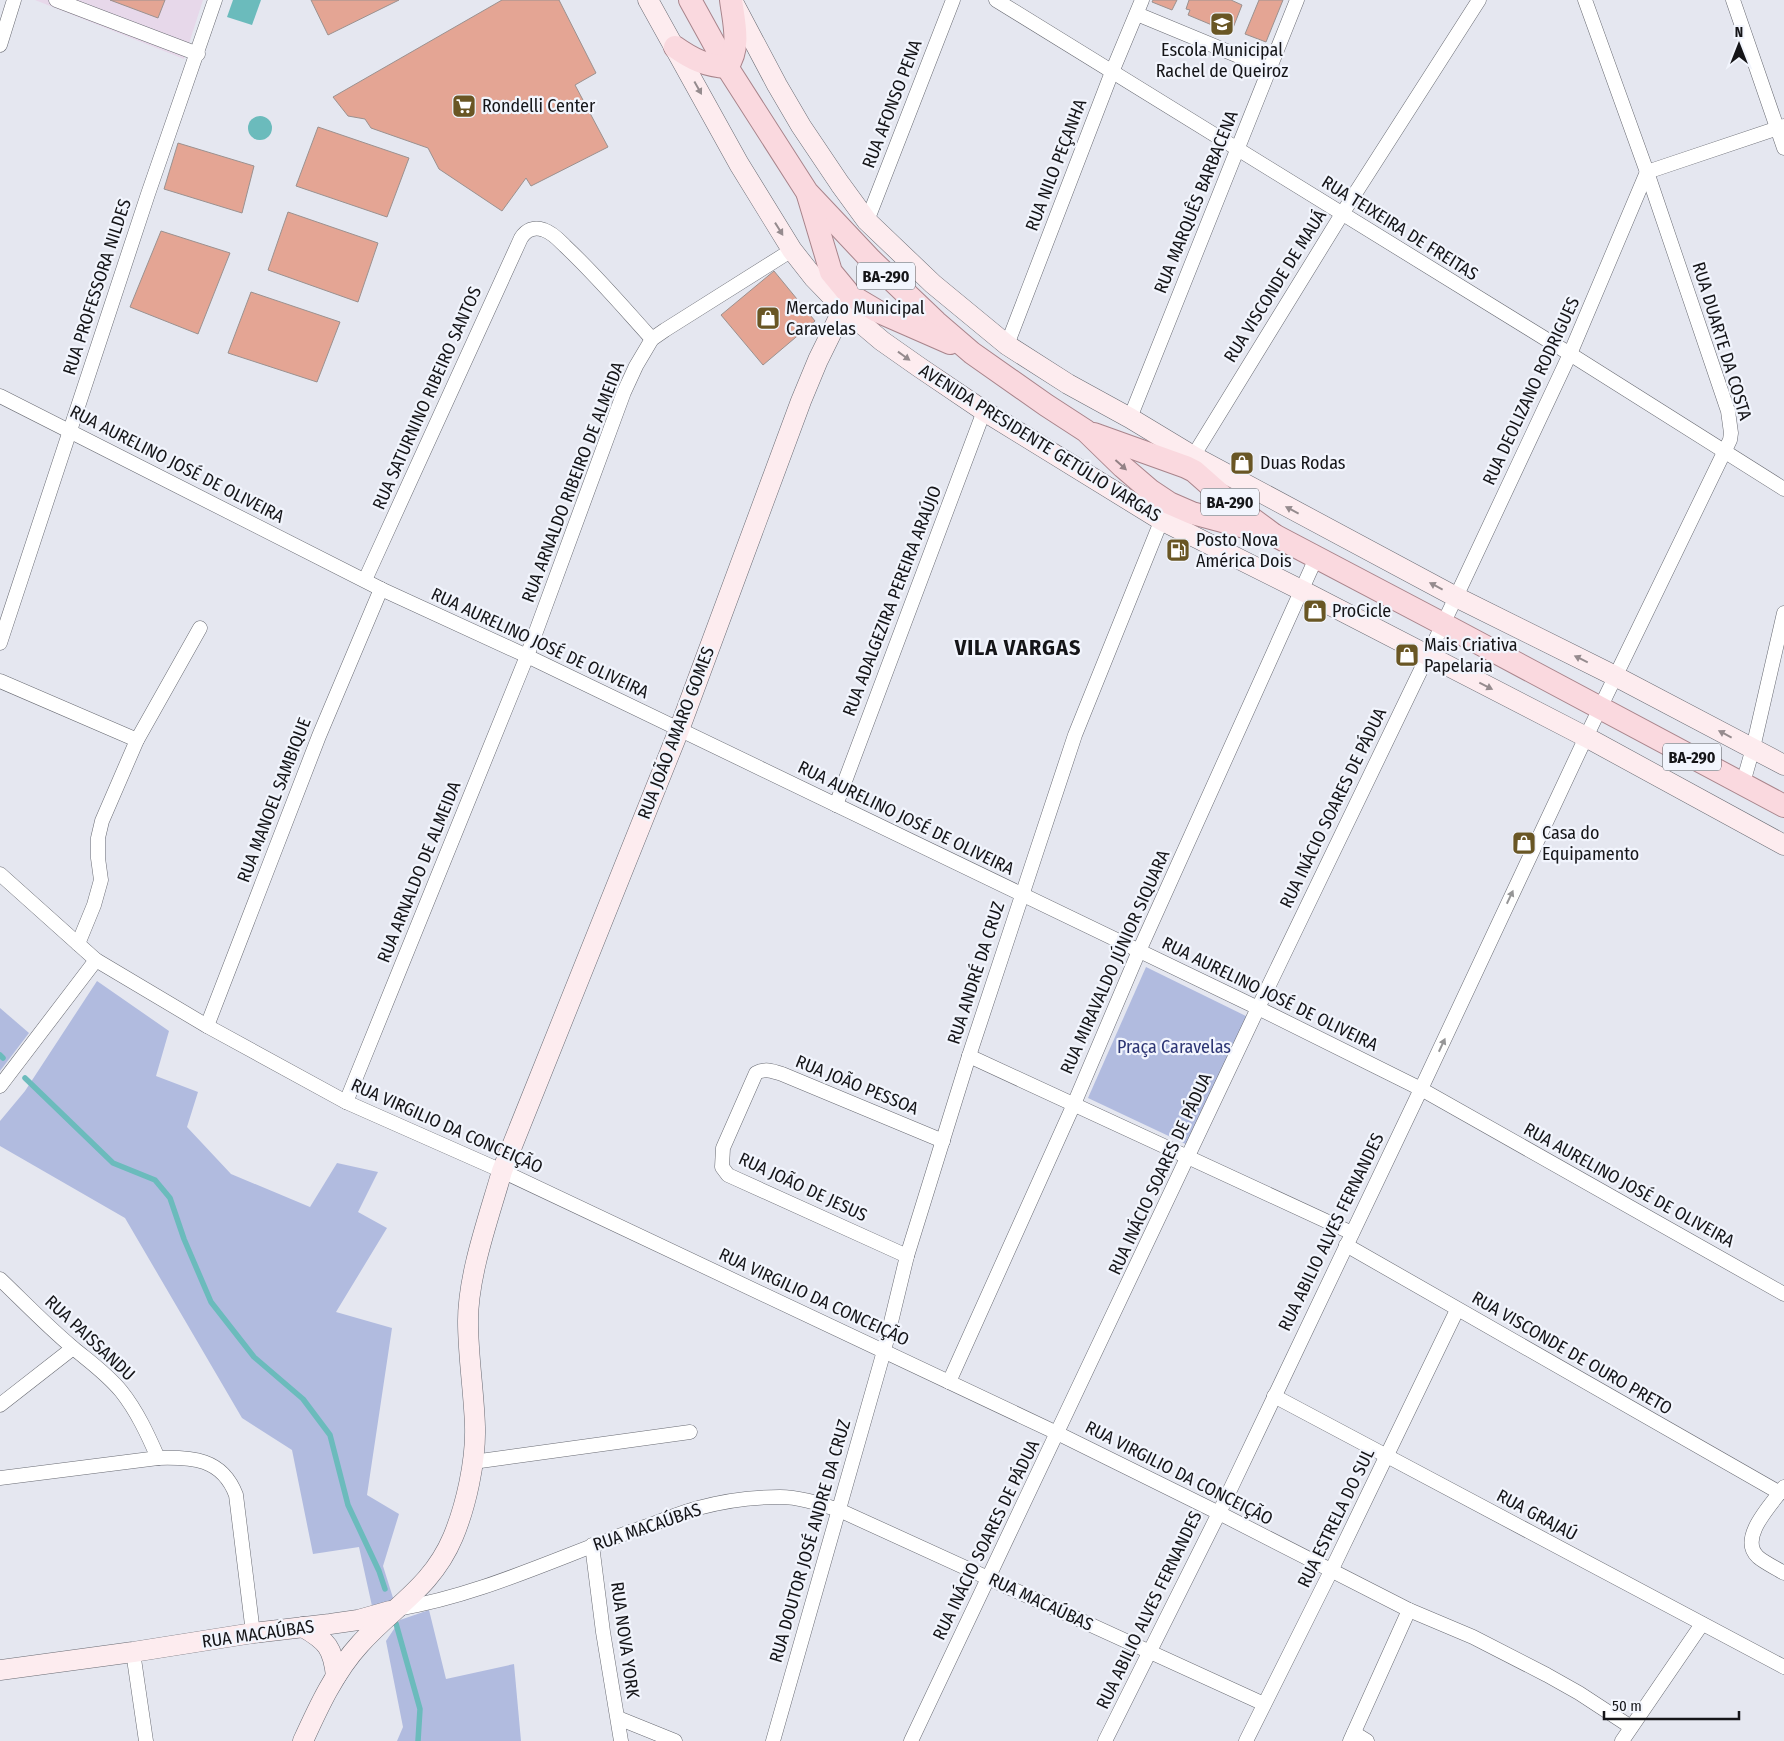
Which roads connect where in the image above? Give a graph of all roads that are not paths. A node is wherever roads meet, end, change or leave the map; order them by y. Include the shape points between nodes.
1 (14, 0) edge
2 (56, 0) edge
3 (215, 0) edge
4 (648, 0) edge
5 (690, 0) edge
6 (732, 0) edge
7 (953, 0) edge
8 (996, 0) edge
9 (1142, 0) edge
10 (1297, 0) edge
11 (1479, 0) edge
12 (1585, 0) edge
13 (1733, 0) edge
14 (1136, 14) junction
15 (0, 45) edge
16 (675, 47) junction
17 (198, 54) junction
18 (727, 67) junction
19 (1270, 69) junction
20 (1112, 72) junction
21 (1781, 127) edge
22 (1784, 148) edge
23 (1238, 149) junction
24 (1647, 172) junction
25 (808, 192) junction
26 (1342, 214) junction
27 (867, 221) junction
28 (857, 245) junction
29 (792, 250) junction
30 (831, 272) junction
31 (898, 286) junction
32 (847, 301) junction
33 (877, 311) junction
34 (652, 340) junction
35 (1007, 345) junction
36 (972, 353) junction
37 (1570, 354) junction
38 (0, 396) edge
39 (984, 411) junction
40 (1130, 418) junction
41 (69, 431) junction
42 (1086, 431) junction
43 (1726, 451) junction
44 (1165, 460) junction
45 (1190, 462) junction
46 (1206, 480) junction
47 (1146, 486) junction
48 (1784, 489) edge
49 (1165, 512) junction
50 (1192, 513) junction
51 (1274, 535) junction
52 (1316, 558) junction
53 (365, 580) junction
54 (381, 589) junction
55 (1301, 590) junction
56 (1456, 597) junction
57 (1784, 614) edge
58 (1443, 624) junction
59 (200, 628) dead end
60 (0, 643) edge
61 (1427, 655) junction
62 (527, 656) junction
63 (1615, 676) junction
64 (0, 681) edge
65 (1600, 708) junction
66 (679, 730) junction
67 (1586, 737) junction
68 (137, 740) junction
69 (1753, 748) junction
70 (1784, 765) edge
71 (1743, 783) junction
72 (836, 805) junction
73 (1784, 806) edge
74 (1784, 845) edge
75 (0, 874) edge
76 (1022, 894) junction
77 (78, 944) junction
78 (1139, 951) junction
79 (96, 960) junction
80 (1258, 1008) junction
81 (207, 1026) junction
82 (968, 1056) junction
83 (756, 1073) joint
84 (0, 1086) edge
85 (1421, 1089) junction
86 (346, 1102) junction
87 (1074, 1104) junction
88 (943, 1141) junction
89 (1189, 1157) junction
90 (502, 1171) junction
91 (1349, 1239) junction
92 (907, 1256) junction
93 (0, 1279) edge
94 (1784, 1294) edge
95 (1457, 1310) junction
96 (72, 1348) junction
97 (884, 1351) junction
98 (949, 1382) junction
99 (1274, 1396) junction
100 (0, 1405) edge
101 (690, 1432) dead end
102 (1057, 1433) junction
103 (1387, 1457) junction
104 (158, 1458) junction
105 (473, 1462) junction
106 (0, 1478) edge
107 (1782, 1490) edge
108 (839, 1510) junction
109 (1219, 1512) junction
110 (592, 1545) junction
111 (1331, 1571) junction
112 (1784, 1574) edge
113 (988, 1578) junction
114 (397, 1609) junction
115 (1409, 1610) junction
116 (1702, 1624) junction
117 (303, 1627) junction
118 (253, 1632) junction
119 (133, 1652) junction
120 (1150, 1652) junction
121 (1784, 1667) edge
122 (0, 1670) edge
123 (336, 1676) junction
124 (1264, 1704) junction
125 (618, 1718) junction
126 (1631, 1727) junction
127 (1352, 1737) edge
128 (145, 1740) edge
129 (303, 1741) edge
130 (621, 1741) edge
131 (675, 1741) edge
132 (773, 1741) edge
133 (911, 1741) edge
134 (1105, 1741) edge
135 (1246, 1741) edge
136 (1368, 1741) edge
137 (1622, 1741) edge

1 - 15 street
2 - 17 street
3 - 17 street, RUA PROFESSORA NILDES
4 - 16 street, AVENIDA PRESIDENTE GETÚLIO VARGAS
5 - 18 main road, AVENIDA PRESIDENTE GETÚLIO VARGAS / BA-290
6 - 18 main road via 736,48
6 - 27 street, AVENIDA PRESIDENTE GETÚLIO VARGAS via 801,126
7 - 27 street, RUA AFONSO PENA
8 - 20 street, RUA TEIXEIRA DE FREITAS
9 - 14 street, RUA NILO PEÇANHA
10 - 19 street, RUA MARQUÊS BARBACENA
11 - 26 street, RUA VISCONDE DE MAUÁ
12 - 24 street, RUA DUARTE DA COSTA
13 - 21 street
14 - 19 street
14 - 20 street, RUA NILO PEÇANHA
16 - 18 main road via 693,59
16 -> 29 street, AVENIDA PRESIDENTE GETÚLIO VARGAS via 739,164
17 - 41 street, RUA PROFESSORA NILDES
18 - 25 main road, AVENIDA PRESIDENTE GETÚLIO VARGAS / BA-290
19 - 23 street, RUA MARQUÊS BARBACENA
20 - 23 street, RUA TEIXEIRA DE FREITAS
20 - 35 street, RUA NILO PEÇANHA
21 - 22 street
21 - 24 street
23 - 26 street, RUA TEIXEIRA DE FREITAS
23 - 40 street, RUA MARQUÊS BARBACENA
24 - 37 street, RUA DEOLIZANO RODRIGUES
24 - 43 street, RUA DUARTE DA COSTA via 1728,411 1731,433
25 - 28 main road, AVENIDA PRESIDENTE GETÚLIO VARGAS / BA-290
25 - 30 main road, AVENIDA PRESIDENTE GETÚLIO VARGAS
26 - 37 street, RUA TEIXEIRA DE FREITAS
26 - 45 street, RUA VISCONDE DE MAUÁ
27 - 35 street, AVENIDA PRESIDENTE GETÚLIO VARGAS via 932,284
28 - 30 main road via 835,258
28 - 31 main road, AVENIDA PRESIDENTE GETÚLIO VARGAS / BA-290
29 - 32 street, AVENIDA PRESIDENTE GETÚLIO VARGAS via 814,278
29 - 34 street, RUA ARNALDO RIBEIRO DE ALMEIDA
30 - 32 main road, AVENIDA PRESIDENTE GETÚLIO VARGAS
31 - 33 main road via 889,302
31 - 36 main road, AVENIDA PRESIDENTE GETÚLIO VARGAS / BA-290
32 - 33 main road, AVENIDA PRESIDENTE GETÚLIO VARGAS
32 -> 39 street, AVENIDA PRESIDENTE GETÚLIO VARGAS via 882,341
32 - 66 street, RUA JOÃO AMARO GOMES via 801,401
33 - 36 main road, AVENIDA PRESIDENTE GETÚLIO VARGAS
34 - 53 street, RUA SATURNINO RIBEIRO SANTOS via 551,233 542,229 524,233
34 - 62 street, RUA ARNALDO RIBEIRO DE ALMEIDA via 624,392
35 - 40 street, AVENIDA PRESIDENTE GETÚLIO VARGAS
36 - 42 main road, AVENIDA PRESIDENTE GETÚLIO VARGAS / BA-290
37 - 43 street, RUA TEIXEIRA DE FREITAS
37 - 56 street, RUA DEOLIZANO RODRIGUES
38 - 41 street, RUA AURELINO JOSÉ DE OLIVEIRA
39 - 49 street, AVENIDA PRESIDENTE GETÚLIO VARGAS
39 - 72 street, RUA ADALGEZIRA PEREIRA ARAÚJO
40 - 45 street, AVENIDA PRESIDENTE GETÚLIO VARGAS
41 - 53 street, RUA AURELINO JOSÉ DE OLIVEIRA
41 - 60 street, RUA PROFESSORA NILDES
42 - 44 main road, AVENIDA PRESIDENTE GETÚLIO VARGAS / BA-290
42 -> 47 main road, AVENIDA PRESIDENTE GETÚLIO VARGAS / BA-290
43 - 48 street, RUA TEIXEIRA DE FREITAS
43 - 63 street, RUA DUARTE DA COSTA
44 - 45 main road, AVENIDA PRESIDENTE GETÚLIO VARGAS / BA-290
44 - 47 main road via 1152,468
45 - 46 main road, AVENIDA PRESIDENTE GETÚLIO VARGAS / BA-290
56 -> 45 street, AVENIDA PRESIDENTE GETÚLIO VARGAS
46 - 50 main road via 1203,498
46 - 51 main road, AVENIDA PRESIDENTE GETÚLIO VARGAS / BA-290
47 - 49 main road, AVENIDA PRESIDENTE GETÚLIO VARGAS / BA-290
49 - 50 main road, AVENIDA PRESIDENTE GETÚLIO VARGAS / BA-290
49 - 55 street, AVENIDA PRESIDENTE GETÚLIO VARGAS
49 - 76 street, RUA ANDRÉ DA CRUZ via 1075,735
50 - 51 main road, AVENIDA PRESIDENTE GETÚLIO VARGAS / BA-290
51 - 52 main road, AVENIDA PRESIDENTE GETÚLIO VARGAS / BA-290
52 - 55 street, RUA MIRAVALDO JÚNIOR SIQUARA
52 - 58 main road, AVENIDA PRESIDENTE GETÚLIO VARGAS / BA-290
53 - 54 street, RUA AURELINO JOSÉ DE OLIVEIRA
54 - 62 street, RUA AURELINO JOSÉ DE OLIVEIRA
54 - 81 street, RUA MANOEL SAMBIQUE via 319,736
55 - 61 street, AVENIDA PRESIDENTE GETÚLIO VARGAS
55 - 78 street, RUA MIRAVALDO JÚNIOR SIQUARA
56 - 58 street, RUA DEOLIZANO RODRIGUES
63 -> 56 street, AVENIDA PRESIDENTE GETÚLIO VARGAS
57 - 69 street
58 - 61 street, RUA INÁCIO SOARES DE PÁDUA
58 - 65 main road, AVENIDA PRESIDENTE GETÚLIO VARGAS / BA-290
59 - 68 street
61 -> 67 street, AVENIDA PRESIDENTE GETÚLIO VARGAS
61 - 80 street, RUA INÁCIO SOARES DE PÁDUA
62 - 66 street, RUA AURELINO JOSÉ DE OLIVEIRA
62 - 86 street, RUA ARNALDO DE ALMEIDA
63 - 65 street, RUA DUARTE DA COSTA
69 -> 63 street, AVENIDA PRESIDENTE GETÚLIO VARGAS
64 - 68 street
65 - 67 street, RUA DUARTE DA COSTA
65 - 71 main road, AVENIDA PRESIDENTE GETÚLIO VARGAS / BA-290
66 - 72 street, RUA AURELINO JOSÉ DE OLIVEIRA
66 - 90 street, RUA JOÃO AMARO GOMES
67 - 74 street, AVENIDA PRESIDENTE GETÚLIO VARGAS
85 -> 67 street, RUA ABILIO ALVES FERNANDES
68 - 77 street via 102,821 98,838 101,880
69 - 70 street, AVENIDA PRESIDENTE GETÚLIO VARGAS
69 - 71 street
71 - 73 main road, AVENIDA PRESIDENTE GETÚLIO VARGAS / BA-290
72 - 76 street, RUA AURELINO JOSÉ DE OLIVEIRA
75 - 77 street, RUA VIRGILIO DA CONCEIÇÃO
76 - 78 street, RUA AURELINO JOSÉ DE OLIVEIRA
76 - 82 street, RUA ANDRÉ DA CRUZ
77 - 79 street, RUA VIRGILIO DA CONCEIÇÃO
78 - 80 street, RUA AURELINO JOSÉ DE OLIVEIRA
78 - 87 street, RUA MIRAVALDO JÚNIOR SIQUARA
79 - 81 street, RUA VIRGILIO DA CONCEIÇÃO
79 - 84 street
80 - 85 street, RUA AURELINO JOSÉ DE OLIVEIRA
80 - 89 street, RUA INÁCIO SOARES DE PÁDUA
81 - 86 street, RUA VIRGILIO DA CONCEIÇÃO
82 - 87 street, RUA VISCONDE DE OURO PRETO
82 - 88 street, RUA ANDRÉ DA CRUZ
83 - 88 street, RUA JOÃO PESSOA via 762,1070 776,1072
83 - 92 street, RUA JOÃO DE JESUS via 723,1148 722,1167 728,1175
85 - 91 street, RUA ABILIO ALVES FERNANDES
85 - 94 street, RUA AURELINO JOSÉ DE OLIVEIRA
86 - 90 street, RUA VIRGILIO DA CONCEIÇÃO
87 - 89 street, RUA VISCONDE DE OURO PRETO
87 - 98 street, RUA MIRAVALDO JÚNIOR SIQUARA
88 - 92 street, RUA ANDRÉ DA CRUZ
89 - 91 street, RUA VISCONDE DE OURO PRETO
89 - 102 street, RUA INÁCIO SOARES DE PÁDUA
90 - 97 street, RUA VIRGILIO DA CONCEIÇÃO
90 - 105 street, RUA JOÃO AMARO GOMES via 470,1298 468,1320 476,1429
91 - 95 street, RUA VISCONDE DE OURO PRETO
91 - 99 street, RUA ABILIO ALVES FERNANDES
92 - 97 street, RUA ANDRÉ DA CRUZ
93 - 96 street, RUA PAISSANDU
95 - 103 street, RUA ESTRELA DO SUL
95 - 107 street, RUA VISCONDE DE OURO PRETO
96 - 100 street
96 - 104 street, RUA PAISSANDU via 98,1367 122,1392
97 - 98 street, RUA VIRGILIO DA CONCEIÇÃO
97 - 108 street, RUA DOUTOR JOSÉ ANDRE DA CRUZ
98 - 102 street, RUA VIRGILIO DA CONCEIÇÃO
99 - 103 street, RUA GRAJAÚ
99 - 109 street, RUA ABILIO ALVES FERNANDES
101 - 105 street
102 - 109 street, RUA VIRGILIO DA CONCEIÇÃO
102 - 113 street, RUA INÁCIO SOARES DE PÁDUA
103 - 111 street, RUA ESTRELA DO SUL
103 - 116 street, RUA GRAJAÚ
104 - 106 street
104 - 118 street via 207,1462 232,1486 237,1503
105 - 114 street, RUA JOÃO AMARO GOMES via 465,1503 440,1564
107 - 112 street via 1756,1525 1751,1541 1758,1557
108 - 110 street, RUA MACAÚBAS via 812,1501 781,1497 748,1500 698,1508
108 - 113 street, RUA MACAÚBAS
108 - 132 street, RUA DOUTOR JOSÉ ANDRE DA CRUZ
109 - 111 street, RUA VIRGILIO DA CONCEIÇÃO
109 - 120 street, RUA ABILIO ALVES FERNANDES
110 - 114 street, RUA MACAÚBAS via 498,1583
110 - 125 street, RUA NOVA YORK
111 - 115 street, RUA VIRGILIO DA CONCEIÇÃO
111 - 124 street, RUA ESTRELA DO SUL
113 - 120 street, RUA MACAÚBAS
113 - 133 street, RUA INÁCIO SOARES DE PÁDUA
114 - 117 street, RUA MACAÚBAS via 358,1620
114 - 123 street, RUA JOÃO AMARO GOMES via 360,1643
115 - 126 street, RUA VIRGILIO DA CONCEIÇÃO via 1473,1637 1547,1675
115 - 127 street
116 - 121 street, RUA GRAJAÚ
116 - 126 street
117 - 118 street, RUA MACAÚBAS
117 - 123 street via 329,1646
118 - 119 street, RUA MACAÚBAS
119 - 122 street, RUA MACAÚBAS
119 - 128 street
120 - 124 street, RUA MACAÚBAS
120 - 134 street, RUA ABILIO ALVES FERNANDES
123 - 129 street, RUA JOÃO AMARO GOMES
124 - 135 street, RUA ESTRELA DO SUL
125 - 130 street, RUA NOVA YORK
125 - 131 street
126 - 137 street
127 - 136 street

